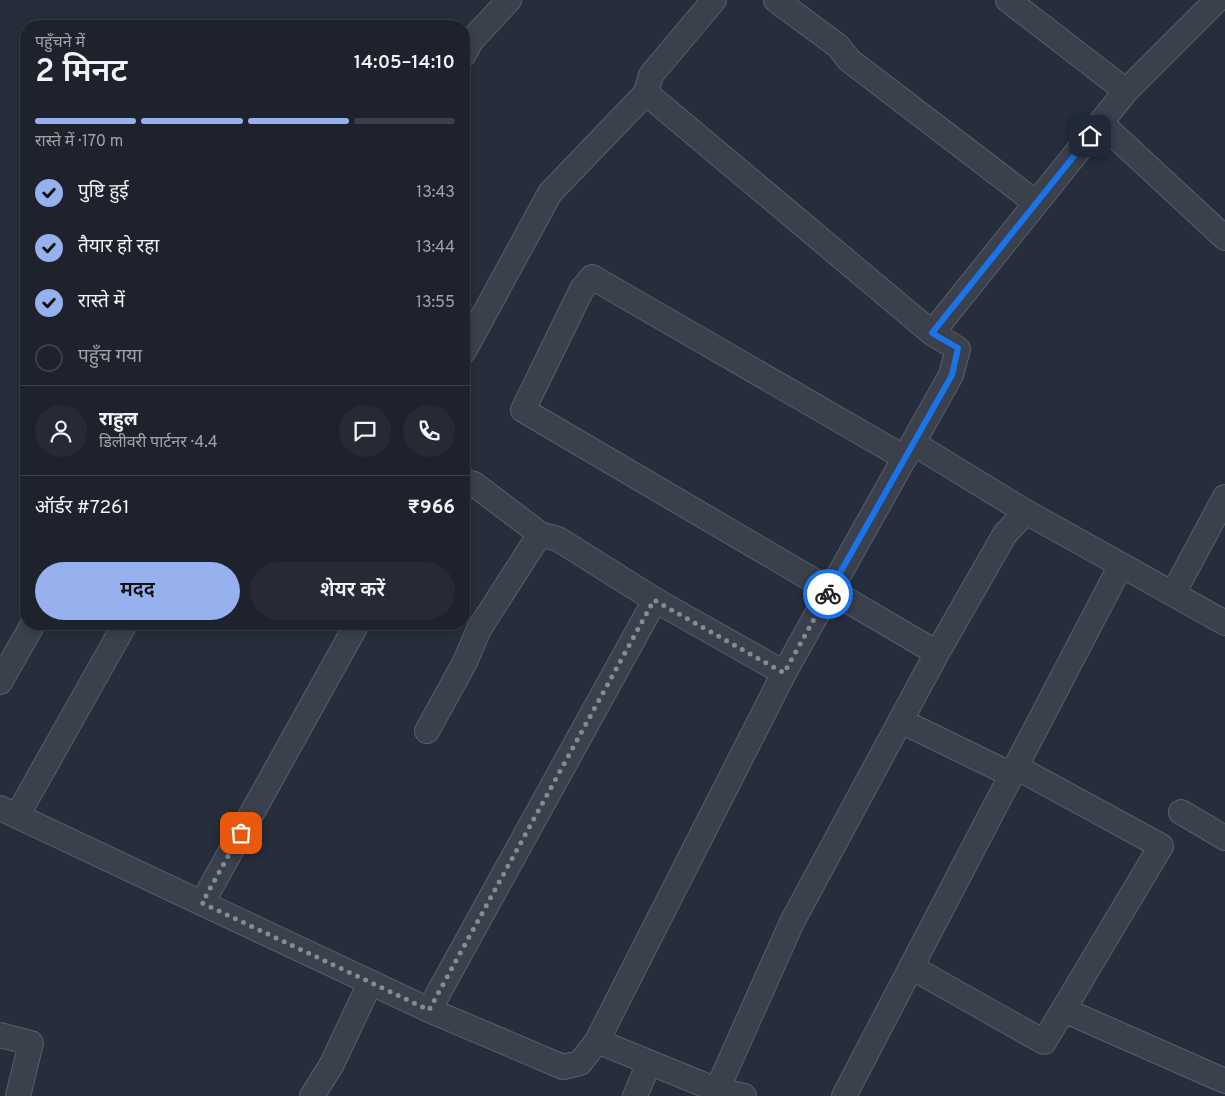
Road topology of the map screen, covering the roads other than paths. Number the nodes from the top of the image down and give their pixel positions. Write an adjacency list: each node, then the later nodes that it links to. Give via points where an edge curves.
1 (509, 0): 6 (street)
2 (714, 0): 8 (street, via 651,75)
3 (776, 0): 10 (street)
4 (1008, 0): 7 (street)
5 (1217, 0): 7 (street)
6 (470, 43)
7 (1126, 92): 9 (street)
8 (646, 93): 12 (street); 13 (street, via 550,193)
9 (1101, 123): 10 (street); 11 (street)
10 (1036, 203): 12 (street)
11 (1225, 238)
12 (932, 333): 14 (street, via 958,348 952,375)
13 (470, 340)
14 (909, 451): 17 (street); 20 (street); 20 (street, via 592,277 582,289 523,410)
15 (470, 483): 18 (street)
16 (1225, 497): 21 (street)
17 (1026, 512): 19 (street); 27 (street, via 1005,534)
18 (540, 534): 22 (street, via 558,539); 31 (street, via 479,629 466,662)
19 (1122, 566): 21 (street); 32 (street)
20 (830, 591): 27 (street); 28 (street)
21 (1173, 594): 23 (street)
22 (654, 600): 28 (street); 39 (street)
23 (1225, 623)
24 (30, 630): 29 (street)
25 (121, 630): 33 (street)
26 (353, 630): 36 (street)
27 (937, 653): 30 (street)
28 (784, 673): 42 (street)
29 (0, 682)
30 (901, 721): 32 (street); 45 (street, via 792,922)
31 (427, 731)
32 (1014, 771): 37 (street); 40 (street, via 1160,846)
33 (8, 812): 36 (street)
34 (1181, 812): 35 (street)
35 (1225, 838)
36 (202, 903): 38 (street)
37 (911, 967): 40 (street, via 1044,1042); 50 (street)
38 (370, 982): 39 (street); 47 (street, via 332,1064)
39 (429, 1010): 42 (street, via 563,1067 580,1063)
40 (1064, 1010): 44 (street)
41 (0, 1035): 46 (street, via 30,1043)
42 (597, 1041): 43 (street)
43 (649, 1063): 45 (street); 48 (street)
44 (1225, 1081)
45 (717, 1090): 49 (street)
46 (18, 1096)
47 (312, 1096)
48 (635, 1096)
49 (744, 1096)
50 (844, 1096)

